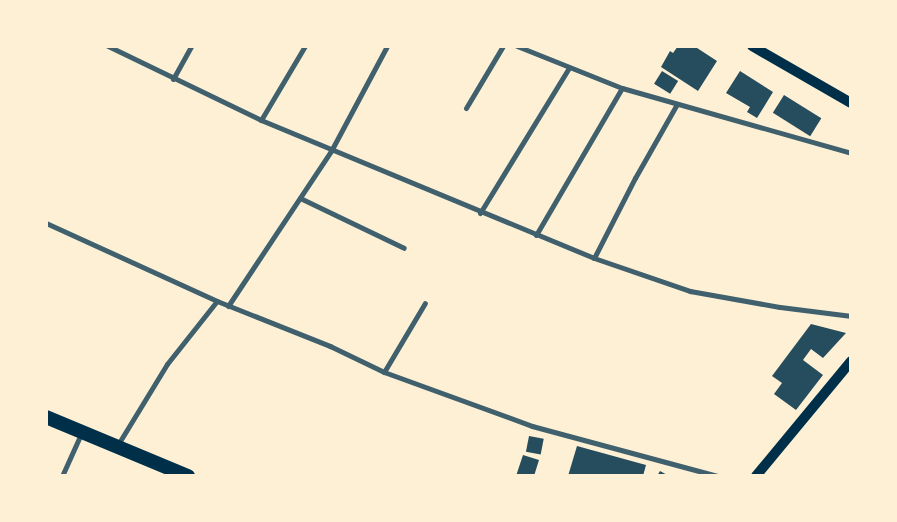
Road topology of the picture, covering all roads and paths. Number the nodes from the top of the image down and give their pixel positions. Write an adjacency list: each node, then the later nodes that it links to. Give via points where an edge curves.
1 (108, 46): 9 (street)
2 (191, 46): 9 (street)
3 (305, 46): 14 (street)
4 (387, 46): 15 (street)
5 (502, 46): 13 (street)
6 (517, 46): 8 (street)
7 (752, 46): 11 (main road)
8 (569, 68): 10 (street); 18 (street)
9 (173, 79): 14 (street)
10 (622, 88): 12 (street); 20 (street)
11 (851, 103)
12 (677, 104): 16 (street); 22 (street)
13 (466, 108)
14 (260, 120): 15 (street)
15 (331, 150): 17 (street); 18 (street)
16 (851, 153)
17 (300, 198): 21 (street); 25 (street)
18 (480, 212): 20 (street)
19 (46, 223): 23 (street)
20 (536, 234): 22 (street)
21 (404, 248)
22 (594, 258): 26 (street, via 690,291)
23 (217, 301): 25 (street); 31 (street, via 167,364)
24 (425, 303): 28 (street)
25 (228, 306): 28 (street, via 330,346)
26 (851, 316)
27 (851, 360): 35 (main road)
28 (384, 372): 34 (street, via 532,426)
29 (46, 417): 30 (highway)
30 (82, 433): 31 (highway); 32 (street)
31 (117, 446): 33 (highway)
32 (62, 476)
33 (188, 476)
34 (717, 476)
35 (756, 476)

